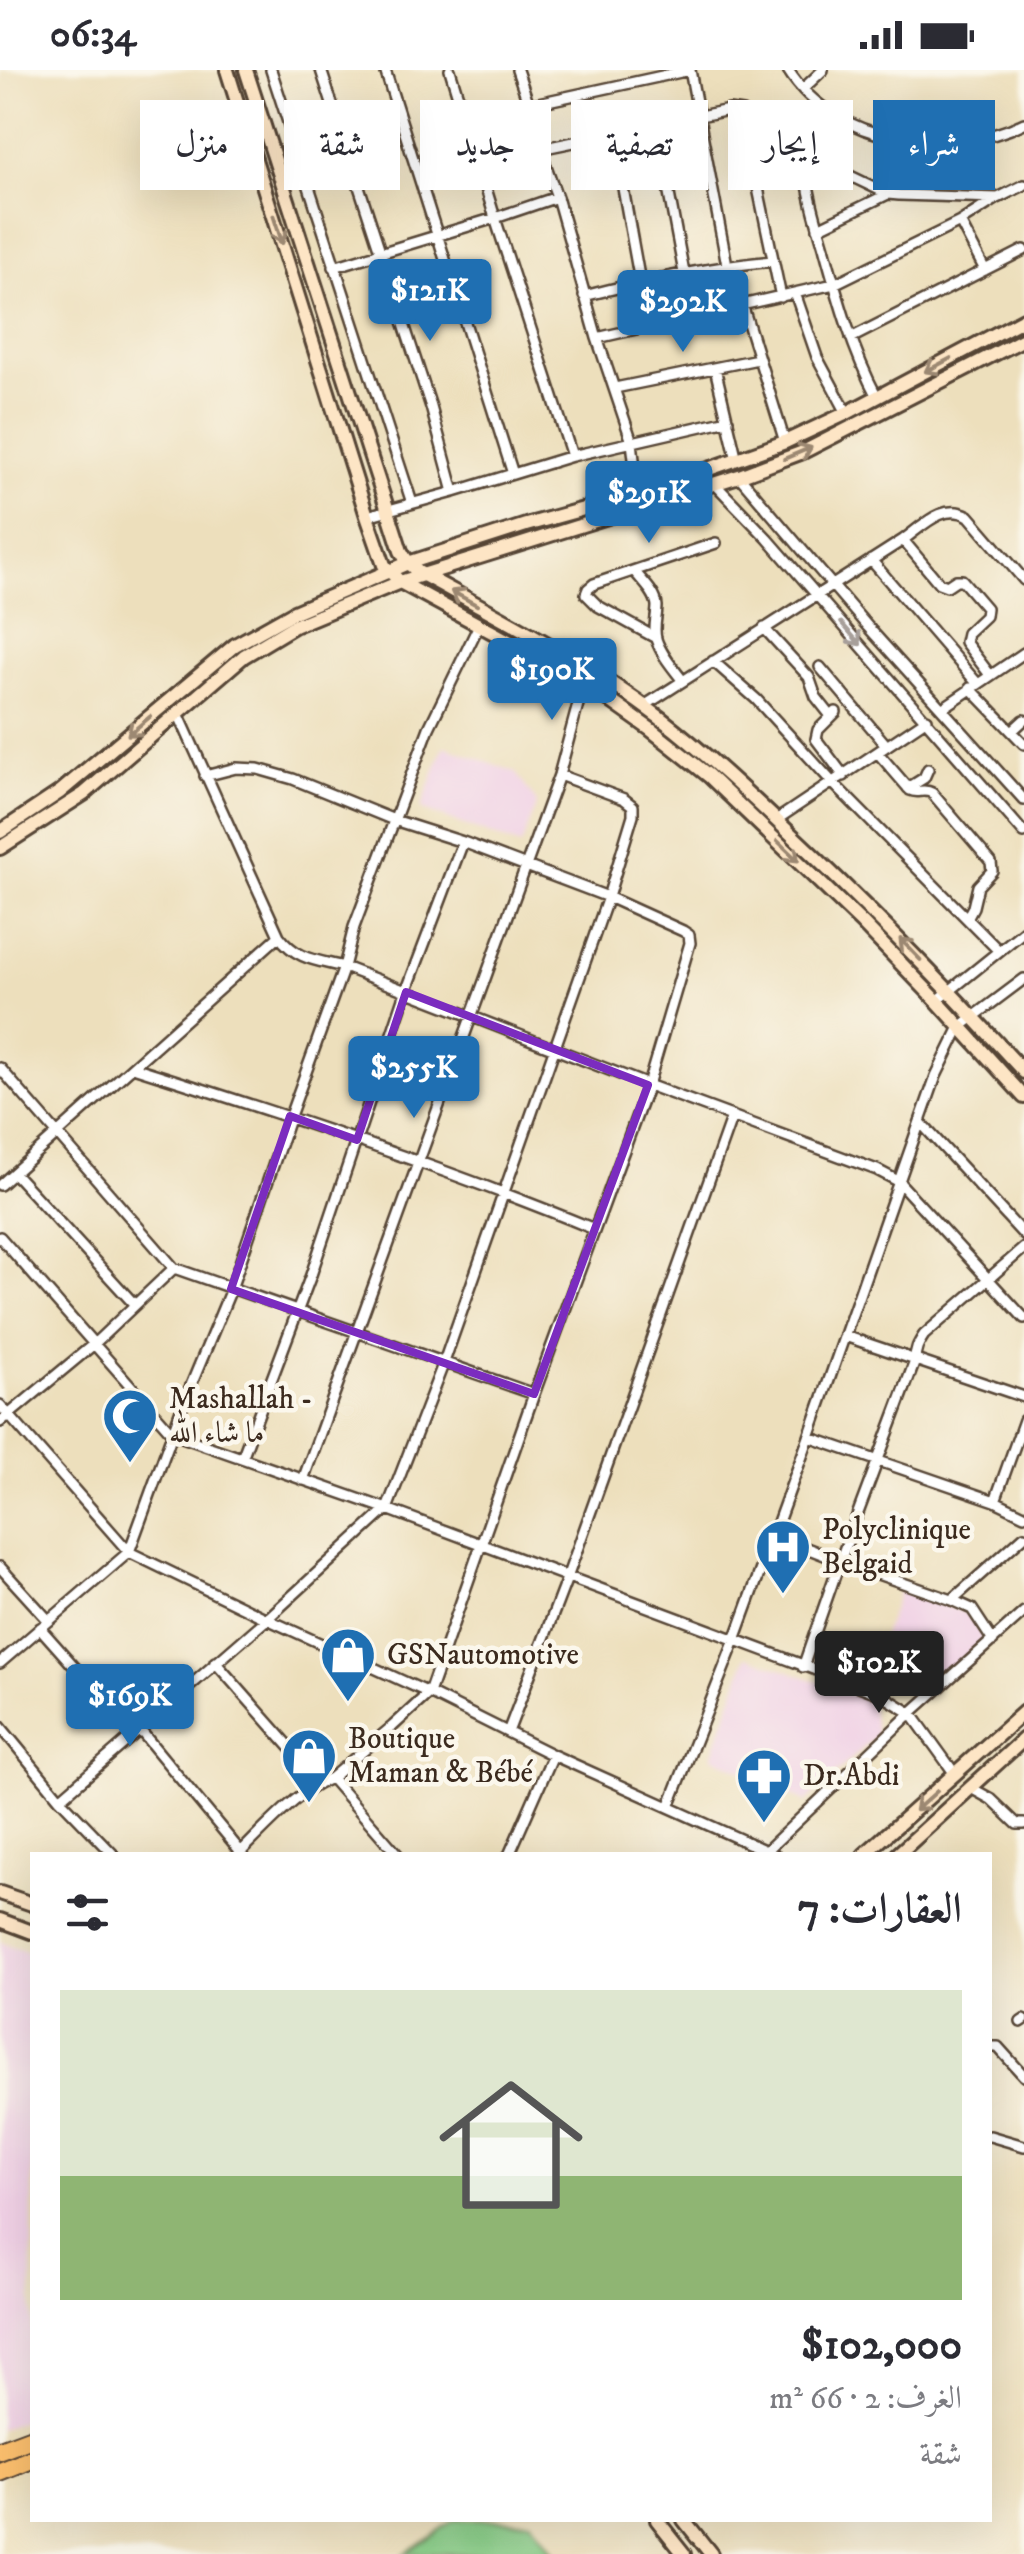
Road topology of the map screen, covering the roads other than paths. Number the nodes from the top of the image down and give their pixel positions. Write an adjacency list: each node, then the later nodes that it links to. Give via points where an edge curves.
1 (227, 70): 63 (main road, one-way to 63)
2 (246, 70): 62 (main road)
3 (271, 70): 33 (street)
4 (321, 70): 30 (street)
5 (385, 70): 28 (street)
6 (450, 70): 25 (street)
7 (517, 70): 12 (street)
8 (690, 70): 13 (street); 14 (street)
9 (788, 70): 11 (street)
10 (823, 70): 11 (street)
11 (803, 89): 16 (street, via 857,126 915,142 966,141)
12 (528, 100)
13 (551, 100)
14 (697, 100)
15 (708, 114): 31 (street, via 742,112)
16 (1024, 124)
17 (708, 162): 32 (street)
18 (551, 178): 23 (street)
19 (1024, 185): 24 (street)
20 (623, 190): 36 (street)
21 (668, 190): 35 (street)
22 (888, 194): 24 (street); 27 (street); 27 (street, via 809,158 805,169)
23 (558, 197): 25 (street); 39 (street)
24 (998, 198): 26 (street)
25 (495, 218): 28 (street); 54 (street)
26 (960, 222): 34 (street); 37 (street)
27 (818, 228): 37 (street)
28 (437, 236): 30 (street); 56 (street)
29 (1024, 250): 34 (street)
30 (380, 252): 33 (street); 59 (street)
31 (773, 261): 32 (street); 40 (street)
32 (726, 265): 35 (street)
33 (334, 267): 61 (street)
34 (985, 270): 44 (street)
35 (684, 273): 36 (street)
36 (640, 282): 39 (street)
37 (834, 284): 38 (street); 44 (street)
38 (795, 294): 40 (street); 50 (street)
39 (584, 296): 43 (street)
40 (781, 297): 41 (street)
41 (742, 304): 43 (street); 46 (street)
42 (1024, 319): 49 (main road, one-way to 49)
43 (597, 338): 48 (street)
44 (852, 338): 49 (street)
45 (1024, 339): 57 (main road, one-way to 45, via 803,452)
46 (758, 359): 47 (street); 53 (street)
47 (715, 368): 48 (street); 51 (street)
48 (615, 388): 52 (street)
49 (876, 397): 50 (main road)
50 (846, 413): 53 (main road)
51 (728, 420): 52 (street); 55 (street)
52 (632, 442): 54 (street); 60 (street)
53 (785, 442): 55 (main road)
54 (572, 456): 56 (street)
55 (737, 460): 60 (main road)
56 (513, 474): 59 (street)
57 (739, 476): 58 (main road); 73 (street)
58 (715, 484): 70 (main road); 74 (street)
59 (454, 492): 61 (street)
60 (638, 494): 67 (main road)
61 (412, 503): 62 (street)
62 (389, 510): 63 (street); 67 (main road)
63 (367, 516): 68 (main road)
64 (903, 540): 66 (street); 71 (street, via 942,512 956,510 969,516); 81 (street, via 939,583 962,580 986,608 965,642)
65 (716, 544): 69 (street)
66 (871, 560): 73 (street); 84 (street)
67 (408, 563): 68 (main road); 70 (main road)
68 (387, 571): 72 (main road); 103 (main road, one-way to 103, via 235,645 60,792)
69 (635, 572): 77 (street, via 657,605); 77 (street, via 594,584 586,594)
70 (422, 574): 72 (main road); 85 (main road, one-way to 70)
71 (1024, 580)
72 (400, 582): 75 (main road); 87 (main road, via 294,626 244,656)
73 (832, 583): 74 (street); 86 (street)
74 (816, 594): 76 (street); 88 (street, one-way to 88)
75 (480, 625): 83 (main road); 101 (street, via 429,728)
76 (764, 628): 79 (street); 97 (street, via 833,714 816,739)
77 (656, 638): 82 (street)
78 (1024, 653): 81 (street)
79 (713, 661): 82 (street); 98 (street)
80 (820, 666): 92 (street)
81 (990, 675): 84 (street)
82 (682, 681): 85 (street)
83 (584, 682): 95 (street); 118 (main road, one-way to 118, via 709,776)
84 (974, 685): 86 (street); 90 (street)
85 (644, 706): 102 (main road)
86 (942, 708): 100 (street)
87 (178, 711): 96 (street); 106 (main road, via 84,794)
88 (926, 720): 92 (street); 104 (street)
89 (1024, 720): 90 (street)
90 (1012, 731): 91 (street)
91 (1024, 744)
92 (887, 746): 93 (street)
93 (878, 753): 97 (street); 99 (street)
94 (928, 770): 99 (street)
95 (559, 775): 107 (street); 108 (street, via 634,806)
96 (205, 776): 101 (street, via 258,770); 111 (street)
97 (844, 776): 98 (street)
98 (833, 784): 102 (street); 109 (street)
99 (908, 788): 109 (street, via 932,792 991,862)
100 (1024, 800)
101 (394, 820): 105 (street); 113 (street)
102 (776, 820): 115 (main road, one-way to 102)
103 (0, 832)
104 (1024, 833)
105 (463, 842): 107 (street); 116 (street)
106 (0, 848)
107 (526, 867): 108 (street); 119 (street)
108 (608, 897): 122 (street); 126 (street, via 690,938)
109 (967, 918): 112 (street)
110 (1024, 931): 112 (street)
111 (278, 936): 113 (street, via 304,957); 123 (street)
112 (999, 950): 115 (street)
113 (344, 967): 116 (street); 128 (street)
114 (1020, 982): 117 (street); 120 (street)
115 (949, 990): 118 (street); 120 (main road)
116 (406, 992): 119 (street); 132 (street)
117 (1024, 994)
118 (937, 1001): 121 (main road)
119 (472, 1016): 122 (street); 133 (street)
120 (973, 1016): 121 (street); 125 (main road)
121 (960, 1027): 127 (main road); 130 (street)
122 (553, 1047): 126 (street); 137 (street)
123 (132, 1067): 128 (street); 131 (street)
124 (0, 1068): 131 (street)
125 (1024, 1072)
126 (648, 1085): 129 (street); 138 (street)
127 (1024, 1097)
128 (290, 1116): 132 (street); 144 (street)
129 (732, 1116): 135 (street); 172 (street)
130 (920, 1123): 135 (street); 139 (street)
131 (56, 1134): 134 (street); 142 (street)
132 (357, 1140): 133 (street); 146 (street)
133 (420, 1162): 137 (street); 148 (street)
134 (14, 1172): 136 (street); 145 (street)
135 (898, 1181): 143 (street); 149 (street)
136 (0, 1186)
137 (503, 1192): 138 (street); 152 (street)
138 (594, 1229): 153 (street)
139 (1024, 1235)
140 (0, 1237): 150 (street)
141 (1024, 1248): 143 (street)
142 (174, 1268): 144 (street); 145 (street)
143 (989, 1279): 147 (street); 151 (street, via 924,1335)
144 (231, 1289): 146 (street); 158 (street)
145 (135, 1305): 150 (street)
146 (296, 1312): 148 (street); 160 (street)
147 (1024, 1318)
148 (358, 1330): 152 (street); 162 (street)
149 (846, 1336): 151 (street); 159 (street)
150 (94, 1344): 156 (street); 158 (street)
151 (916, 1360): 154 (street); 161 (street)
152 (444, 1362): 153 (street); 164 (street)
153 (534, 1394): 168 (street)
154 (1024, 1397)
155 (0, 1405): 156 (street)
156 (4, 1418): 169 (street)
157 (1024, 1420): 163 (street)
158 (173, 1434): 160 (street); 169 (street)
159 (809, 1437): 161 (street); 166 (street)
160 (242, 1458): 162 (street)
161 (878, 1462): 163 (street); 170 (street)
162 (303, 1480): 164 (street)
163 (995, 1501): 165 (street)
164 (387, 1510): 168 (street); 175 (street)
165 (1024, 1514)
166 (773, 1535): 170 (street); 177 (street)
167 (1024, 1536): 173 (street)
168 (482, 1546): 172 (street); 182 (street)
169 (130, 1552): 175 (street); 176 (street)
170 (840, 1561): 173 (street); 181 (street)
171 (0, 1567): 176 (street)
172 (567, 1578): 177 (street); 187 (street)
173 (952, 1600): 178 (street, via 972,1609)
174 (1024, 1612): 178 (street)
175 (267, 1619): 179 (street); 182 (street)
176 (44, 1624): 180 (street); 186 (street, via 88,1682)
177 (735, 1640): 181 (street); 196 (street)
178 (993, 1641): 184 (street)
179 (215, 1662): 186 (street); 192 (street)
180 (0, 1663)
181 (803, 1667): 184 (street, via 880,1694)
182 (429, 1693): 187 (street); 192 (street)
183 (1024, 1712): 190 (main road)
184 (911, 1713): 190 (street); 204 (street)
185 (0, 1726): 194 (street)
186 (140, 1730): 194 (street); 199 (street)
187 (508, 1732): 189 (street)
188 (1024, 1739): 191 (main road)
189 (553, 1756): 196 (street); 202 (street)
190 (955, 1774): 205 (main road, one-way to 205)
191 (982, 1778): 193 (main road); 195 (street)
192 (326, 1780): 200 (street); 201 (street)
193 (971, 1788): 195 (street); 206 (main road)
194 (60, 1799): 198 (street)
195 (991, 1799): 197 (street)
196 (670, 1807): 203 (street)
197 (1024, 1824)
198 (111, 1852)
199 (237, 1852)
200 (241, 1852)
201 (395, 1852)
202 (510, 1852)
203 (768, 1852)
204 (771, 1852)
205 (867, 1852)
206 (900, 1852)
207 (0, 1893): 208 (main road)
208 (30, 1903)
209 (0, 1920): 210 (main road)
210 (30, 1931)
211 (992, 2047): 212 (street)
212 (1024, 2076)
213 (992, 2137): 214 (street)
214 (1024, 2146)
215 (30, 2439): 216 (highway)
216 (0, 2450)
217 (30, 2460): 218 (highway)
218 (0, 2472)
219 (659, 2522): 221 (main road)
220 (686, 2522): 222 (main road)
221 (684, 2554)
222 (711, 2554)

